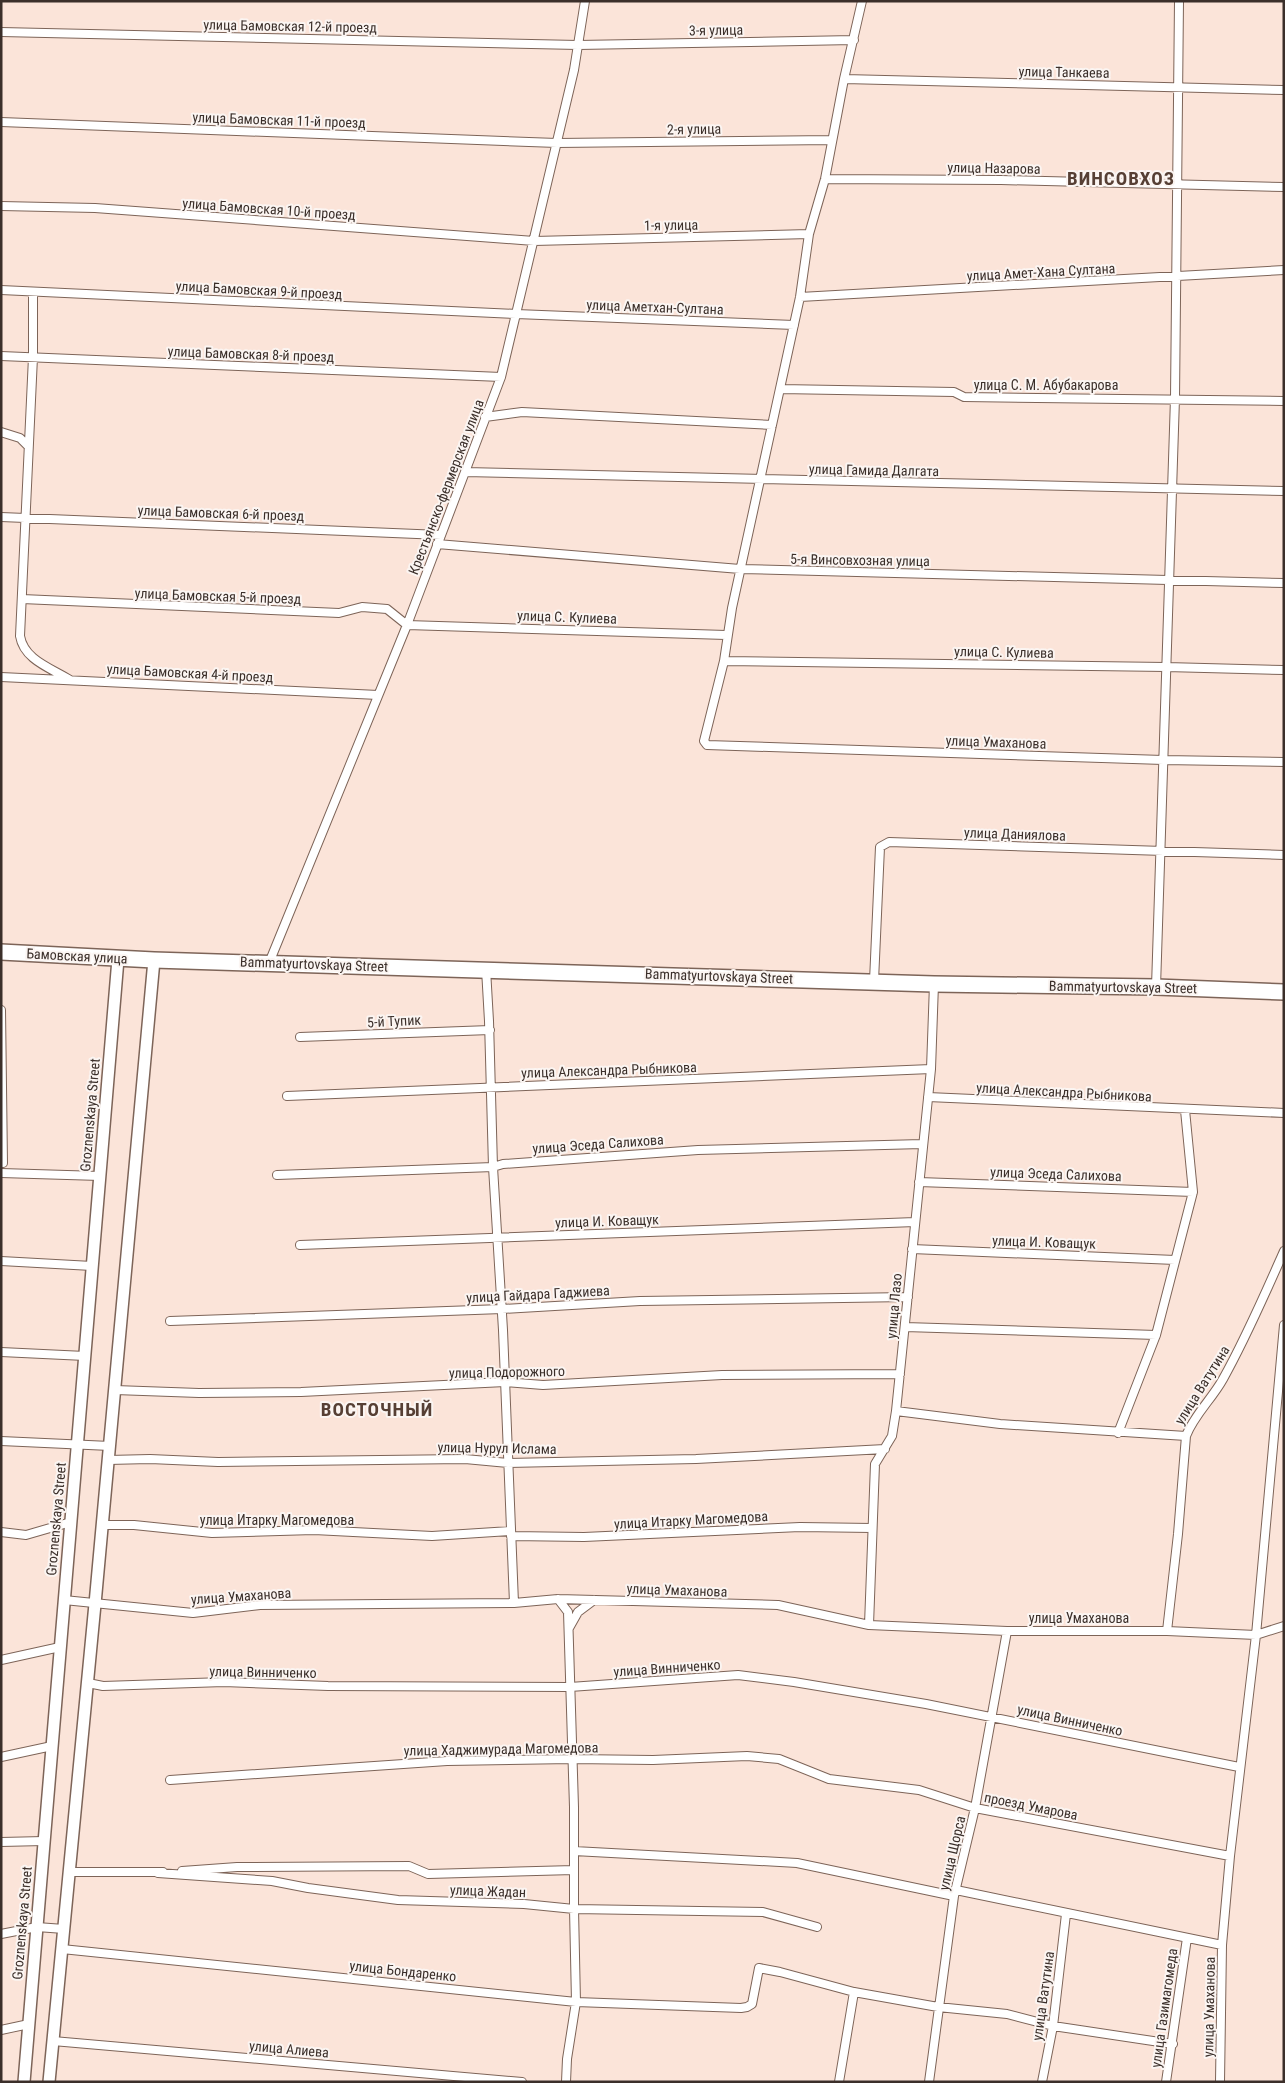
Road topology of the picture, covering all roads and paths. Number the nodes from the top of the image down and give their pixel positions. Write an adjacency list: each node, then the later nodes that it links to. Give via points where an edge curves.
1 (585, 1): 6 (street, Крестьянско-фермерская улица)
2 (862, 1): 5 (street)
3 (1179, 1): 8 (street)
4 (1, 32): 6 (street, улица Бамовская 12-й проезд)
5 (854, 40): 6 (street, 3-я улица); 7 (street)
6 (578, 45): 12 (street, Крестьянско-фермерская улица)
7 (844, 80): 8 (street, улица Танкаева); 11 (street)
8 (1179, 88): 9 (street, улица Танкаева); 14 (street)
9 (1284, 90)
10 (1, 122): 12 (street, улица Бамовская 11-й проезд)
11 (832, 140): 12 (street, 2-я улица); 13 (street)
12 (557, 143): 18 (street, Крестьянско-фермерская улица)
13 (825, 179): 14 (street, улица Назарова); 17 (street)
14 (1178, 184): 15 (street, улица Назарова); 20 (street)
15 (1284, 186)
16 (1, 206): 18 (street, улица Бамовская 10-й проезд, via 95,208)
17 (809, 234): 18 (street, 1-я улица); 23 (street)
18 (534, 241): 24 (street, Крестьянско-фермерская улица)
19 (1284, 270): 20 (street, улица Амет-Хана Султана)
20 (1175, 277): 23 (street, улица Амет-Хана Султана); 30 (street)
21 (1, 290): 22 (street, улица Бамовская 9-й проезд)
22 (33, 292): 24 (street, улица Бамовская 9-й проезд); 27 (street)
23 (800, 297): 25 (street)
24 (516, 314): 25 (street, улица Аметхан-Султана); 28 (street, Крестьянско-фермерская улица)
25 (794, 325): 29 (street)
26 (1, 356): 27 (street, улица Бамовская 8-й проезд)
27 (33, 358): 28 (street, улица Бамовская 8-й проезд); 35 (street)
28 (500, 377): 32 (street, Крестьянско-фермерская улица)
29 (780, 389): 30 (street, улица С. М. Абубакарова, via 954,392 964,397); 33 (street)
30 (1175, 398): 31 (street, улица С. М. Абубакарова); 38 (street)
31 (1284, 401)
32 (485, 417): 33 (street, via 522,412); 36 (street, Крестьянско-фермерская улица)
33 (772, 425): 37 (street)
34 (1, 432): 35 (street, via 20,438)
35 (28, 446): 41 (street)
36 (465, 472): 37 (street, улица Гамида Далгата); 42 (street, Крестьянско-фермерская улица)
37 (760, 480): 38 (street, улица Гамида Далгата); 44 (street)
38 (1172, 490): 39 (street, улица Гамида Далгата); 45 (street)
39 (1284, 492)
40 (1, 517): 41 (street, улица Бамовская 6-й проезд)
41 (27, 518): 42 (street, улица Бамовская 6-й проезд); 47 (street)
42 (441, 534): 43 (street, Крестьянско-фермерская улица)
43 (437, 544): 44 (street, 5-я Винсовхозная улица); 48 (street, Крестьянско-фермерская улица)
44 (740, 569): 45 (street, 5-я Винсовхозная улица); 49 (street)
45 (1169, 580): 46 (street, 5-я Винсовхозная улица); 51 (street)
46 (1284, 583)
47 (22, 599): 48 (street, улица Бамовская 5-й проезд, via 339,613 362,608 387,609); 54 (street, via 22,646 34,658)
48 (407, 624): 49 (street, улица С. Кулиева); 55 (street, Крестьянско-фермерская улица)
49 (726, 635): 50 (street)
50 (724, 660): 51 (street, улица С. Кулиева); 56 (street, улица Умаханова, via 704,741 707,745)
51 (1166, 667): 52 (street, улица С. Кулиева); 56 (street)
52 (1284, 670)
53 (1, 677): 54 (street, улица Бамовская 4-й проезд)
54 (70, 680): 55 (street, улица Бамовская 4-й проезд)
55 (378, 695): 63 (street, Крестьянско-фермерская улица)
56 (1163, 760): 57 (street, улица Умаханова); 58 (street)
57 (1284, 762)
58 (1160, 851): 59 (street, улица Даниялова); 65 (street, улица Даниялова, via 889,842 880,847); 67 (street)
59 (1284, 856)
60 (1, 952): 61 (highway, Бамовская улица)
61 (118, 959): 62 (highway, Бамовская улица); 84 (street, Groznenskaya Street)
62 (154, 960): 63 (highway, Bammatyurtovskaya Street); 105 (street)
63 (269, 963): 64 (highway, Bammatyurtovskaya Street)
64 (486, 969): 65 (highway, Bammatyurtovskaya Street); 70 (street)
65 (874, 981): 66 (highway, Bammatyurtovskaya Street)
66 (934, 984): 67 (highway, Bammatyurtovskaya Street); 72 (street, улица Лазо)
67 (1156, 987): 68 (highway, Bammatyurtovskaya Street)
68 (1284, 992)
69 (1, 1010): 73 (street)
70 (490, 1030): 71 (street, 5-й Тупик); 74 (street)
71 (300, 1037)
72 (932, 1069): 74 (street, улица Александра Рыбникова); 76 (street, улица Лазо)
73 (2, 1081): 80 (street)
74 (491, 1087): 75 (street, улица Александра Рыбникова); 81 (street)
75 (287, 1096)
76 (928, 1097): 77 (street, улица Александра Рыбникова); 79 (street, улица Лазо)
77 (1185, 1110): 78 (street, улица Александра Рыбникова); 86 (street)
78 (1284, 1114)
79 (922, 1144): 81 (street, улица Эседа Салихова, via 698,1150); 85 (street, улица Лазо)
80 (2, 1164)
81 (493, 1167): 83 (street, улица Эседа Салихова); 88 (street)
82 (1, 1172): 84 (street)
83 (277, 1175)
84 (100, 1176): 94 (street, Groznenskaya Street)
85 (919, 1182): 86 (street, улица Эседа Салихова); 87 (street, улица Лазо)
86 (1193, 1192): 92 (street)
87 (915, 1222): 88 (street, улица И. Коващук); 90 (street, улица Лазо)
88 (497, 1238): 89 (street, улица И. Коващук); 96 (street)
89 (300, 1244)
90 (912, 1249): 92 (street, улица И. Коващук); 95 (street, улица Лазо)
91 (1284, 1251): 108 (street, улица Ватутина, via 1245,1339 1222,1382)
92 (1175, 1260): 100 (street)
93 (1, 1261): 94 (street)
94 (92, 1266): 102 (street, Groznenskaya Street)
95 (908, 1297): 96 (street, улица Гайдара Гаджиева, via 640,1301); 99 (street, улица Лазо)
96 (502, 1308): 97 (street, улица Гайдара Гаджиева); 104 (street)
97 (170, 1322)
98 (1284, 1325): 130 (street, улица Умаханова)
99 (905, 1327): 100 (street); 103 (street, улица Лазо)
100 (1156, 1335): 107 (street)
101 (1, 1352): 102 (street)
102 (85, 1356): 110 (street, Groznenskaya Street)
103 (900, 1374): 104 (street, улица Подорожного, via 722,1375 544,1385); 106 (street, улица Лазо)
104 (505, 1382): 105 (street, улица Подорожного, via 301,1392); 114 (street)
105 (115, 1390): 111 (street)
106 (896, 1412): 107 (street); 112 (street, улица Лазо, via 892,1436)
107 (1118, 1433): 108 (street)
108 (1186, 1436): 129 (street, улица Ватутина)
109 (1, 1440): 110 (street)
110 (77, 1444): 111 (street); 115 (street, Groznenskaya Street)
111 (110, 1446): 113 (street)
112 (885, 1449): 114 (street, улица Нурул Ислама, via 696,1460); 117 (street, улица Лазо, via 875,1464)
113 (108, 1460): 114 (street, улица Нурул Ислама, via 465,1459); 116 (street)
114 (508, 1463): 119 (street)
115 (71, 1522): 118 (street, via 26,1534); 121 (street, Groznenskaya Street)
116 (103, 1525): 119 (street, улица Итарку Магомедова, via 212,1533 314,1530 432,1536); 124 (street)
117 (872, 1528): 119 (street, улица Итарку Магомедова, via 800,1526 584,1537); 125 (street, улица Лазо)
118 (1, 1532)
119 (511, 1534): 123 (street)
120 (558, 1599): 122 (street, улица Умаханова); 123 (street, улица Умаханова); 127 (street, via 568,1612)
121 (64, 1600): 124 (street, улица Умаханова); 131 (street, Groznenskaya Street)
122 (594, 1600): 125 (street, улица Умаханова, via 778,1605); 127 (street, via 578,1612)
123 (514, 1603): 124 (street, улица Умаханова, via 260,1604 193,1613)
124 (95, 1604): 133 (street)
125 (868, 1625): 128 (street, улица Умаханова)
126 (1284, 1626): 130 (street, улица Умаханова)
127 (568, 1629): 134 (street)
128 (1007, 1630): 129 (street, улица Умаханова); 135 (street, улица Щорса)
129 (1167, 1631): 130 (street, улица Умаханова)
130 (1256, 1635): 139 (street, улица Умаханова)
131 (60, 1647): 132 (street); 136 (street, Groznenskaya Street)
132 (1, 1660)
133 (88, 1683): 134 (street, улица Винниченко, via 103,1686 224,1682); 148 (street)
134 (570, 1687): 135 (street, улица Винниченко, via 738,1675); 138 (street)
135 (991, 1717): 139 (street, улица Винниченко); 142 (street, улица Щорса)
136 (52, 1746): 137 (street); 143 (street, Groznenskaya Street)
137 (1, 1757)
138 (572, 1758): 140 (street, улица Хаджимурада Магомедова, via 654,1760 747,1756 779,1759); 141 (street, улица Хаджимурада Магомедова, via 447,1761); 145 (street)
139 (1239, 1767): 146 (street, улица Умаханова)
140 (829, 1779): 142 (street, проезд Умарова, via 919,1790)
141 (170, 1780)
142 (975, 1808): 146 (street, проезд Умарова); 150 (street, улица Щорса)
143 (44, 1841): 144 (street); 153 (street, Groznenskaya Street)
144 (1, 1842)
145 (574, 1850): 147 (street); 150 (street, via 797,1863)
146 (1230, 1856): 158 (street, улица Умаханова)
147 (574, 1870): 149 (street, via 428,1874 409,1866 237,1867); 151 (street)
148 (70, 1872): 149 (street); 155 (street)
149 (158, 1872): 151 (street, улица Жадан, via 272,1881 398,1900 524,1904)
150 (955, 1893): 152 (street); 162 (street, улица Щорса)
151 (574, 1910): 154 (street, улица Жадан, via 762,1912); 161 (street)
152 (1066, 1914): 157 (street); 164 (street, улица Ватутина)
153 (37, 1927): 155 (street); 156 (street); 163 (street, Groznenskaya Street)
154 (817, 1927)
155 (64, 1929): 159 (street)
156 (1, 1934)
157 (1187, 1938): 158 (street); 167 (street, улица Газимагомеда)
158 (1222, 1945): 176 (street, улица Умаханова)
159 (62, 1948): 161 (street, улица Бондаренко); 166 (street)
160 (854, 1992): 161 (street, улица Бондаренко, via 759,1968 752,2004 747,2008); 162 (street); 172 (street)
161 (576, 2002): 171 (street)
162 (938, 2007): 164 (street, via 1008,2014); 173 (street, улица Щорса)
163 (28, 2024): 165 (street); 168 (street, Groznenskaya Street)
164 (1053, 2026): 167 (street); 174 (street, улица Ватутина)
165 (1, 2030)
166 (53, 2041): 169 (street); 170 (street, улица Алиева)
167 (1173, 2044): 175 (street, улица Газимагомеда)
168 (24, 2082)
169 (50, 2082)
170 (522, 2082)
171 (566, 2082)
172 (839, 2082)
173 (929, 2082)
174 (1042, 2082)
175 (1166, 2082)
176 (1220, 2082)

